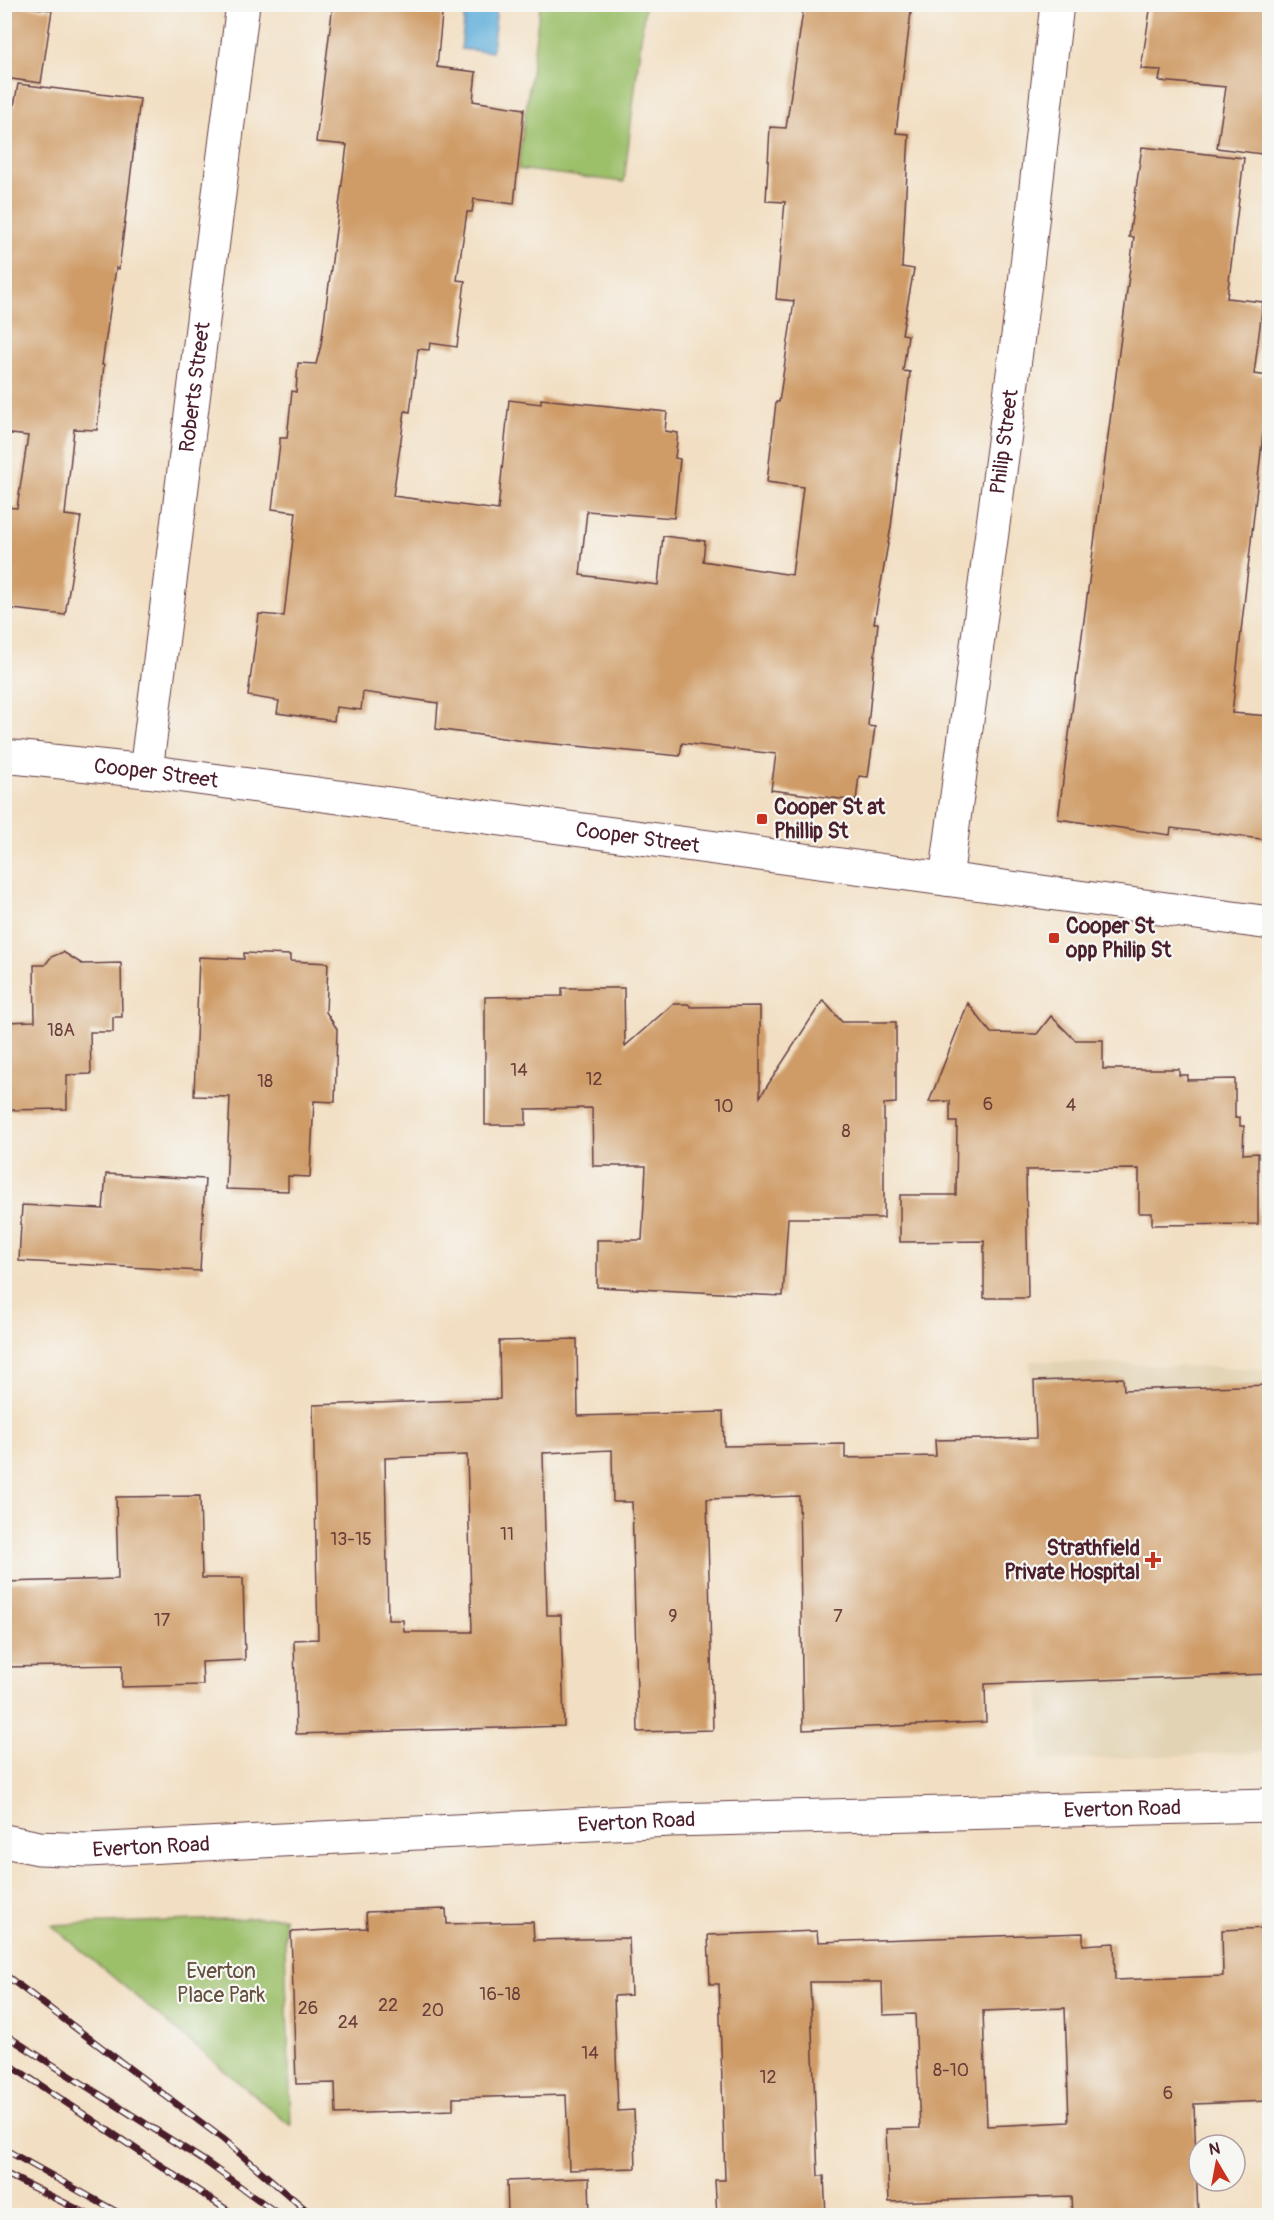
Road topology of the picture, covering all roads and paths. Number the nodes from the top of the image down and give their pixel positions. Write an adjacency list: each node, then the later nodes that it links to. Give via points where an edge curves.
1 (243, 4): 4 (street, Roberts Street)
2 (1057, 4): 5 (street, Philip Street, via 1025,283)
3 (4, 756): 4 (street, Cooper Street)
4 (146, 771): 5 (street, Cooper Street)
5 (946, 879): 6 (street, Cooper Street)
6 (1269, 923)
7 (1269, 1805): 8 (street, Everton Road, via 669,1820 88,1850 39,1848)
8 (4, 1841)

